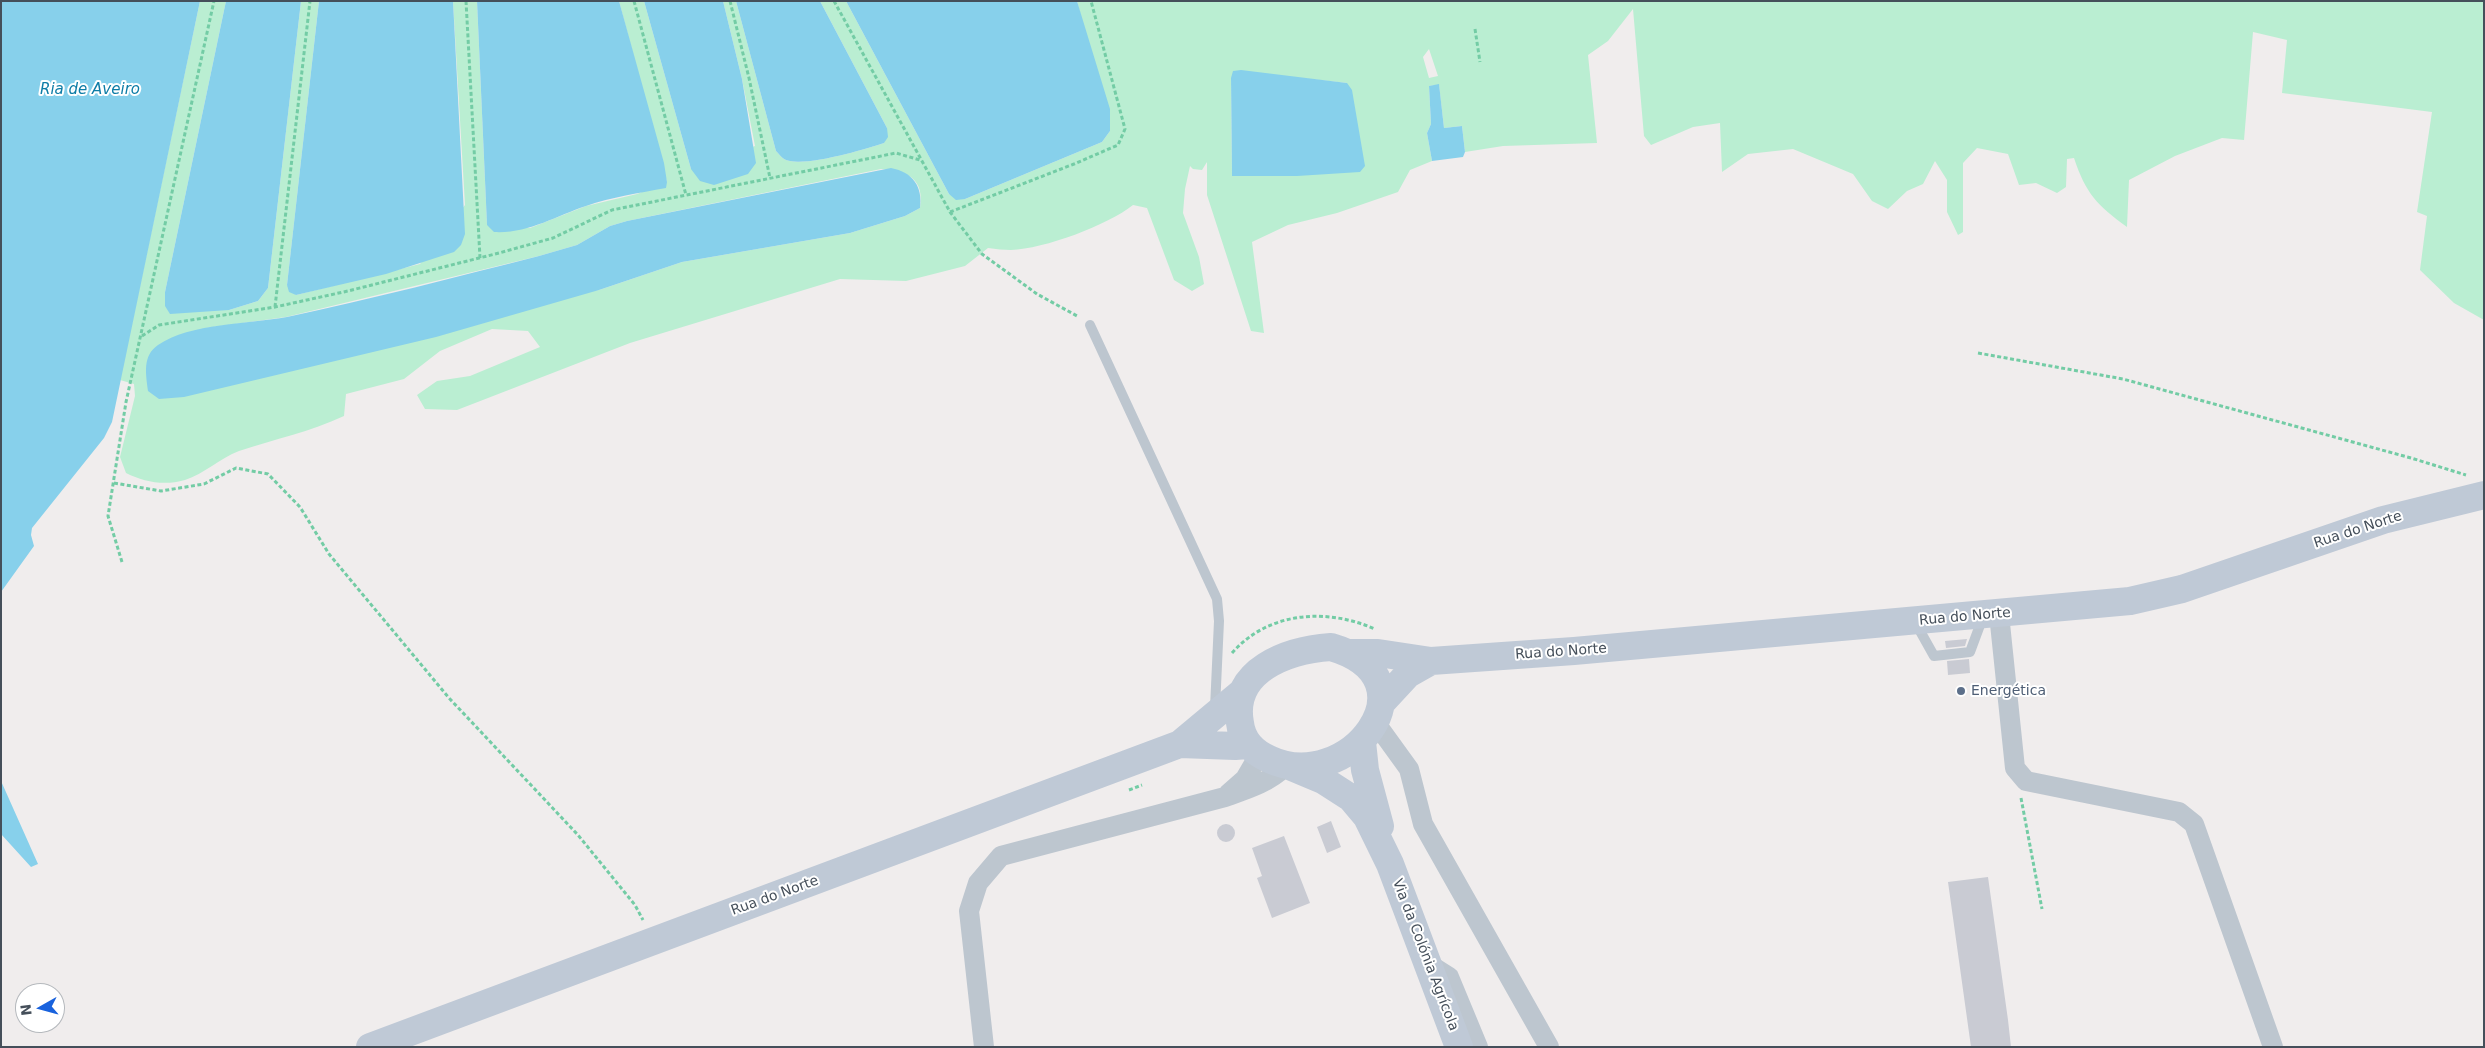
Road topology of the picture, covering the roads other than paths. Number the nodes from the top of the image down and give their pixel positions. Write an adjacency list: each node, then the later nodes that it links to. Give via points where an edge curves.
1 (1090, 325): 8 (lane, via 1217,599 1219,621)
2 (2479, 486): 3 (main road, Rua do Norte, via 2182,589 2130,601)
3 (1992, 615): 4 (main road, Rua do Norte); 4 (lane, via 1970,652 1934,656); 21 (street, via 2015,768 2026,781 2179,812 2194,824)
4 (1914, 621): 6 (main road, Rua do Norte)
5 (1351, 653): 6 (main road, Rua do Norte, via 1378,653); 7 (main road, via 1331,647 1292,653 1252,676); 9 (main road, via 1366,665 1378,682)
6 (1431, 661): 9 (main road, Rua do Norte, via 1408,674)
7 (1240, 694): 8 (main road, Rua do Norte); 11 (main road, via 1241,732)
8 (1214, 717): 10 (main road, Rua do Norte)
9 (1373, 722): 12 (main road, via 1340,756 1323,762); 14 (main road, Via da Colónia Agrícola, via 1365,770); 20 (street, via 1409,769 1423,824)
10 (1180, 744): 11 (main road, Rua do Norte); 16 (main road, Rua do Norte)
11 (1254, 750): 12 (main road); 13 (street, via 1245,779)
12 (1289, 766): 13 (street, via 1263,783); 14 (main road, Via da Colónia Agrícola, via 1323,780 1351,798 1367,817)
13 (1225, 797): 17 (street, via 1001,856 978,883 969,911)
14 (1390, 864): 15 (main road, Via da Colónia Agrícola)
15 (1430, 965): 18 (main road, Via da Colónia Agrícola); 19 (street, via 1448,977)
16 (370, 1047)
17 (984, 1047)
18 (1460, 1047)
19 (1478, 1047)
20 (1549, 1047)
21 (2273, 1047)

